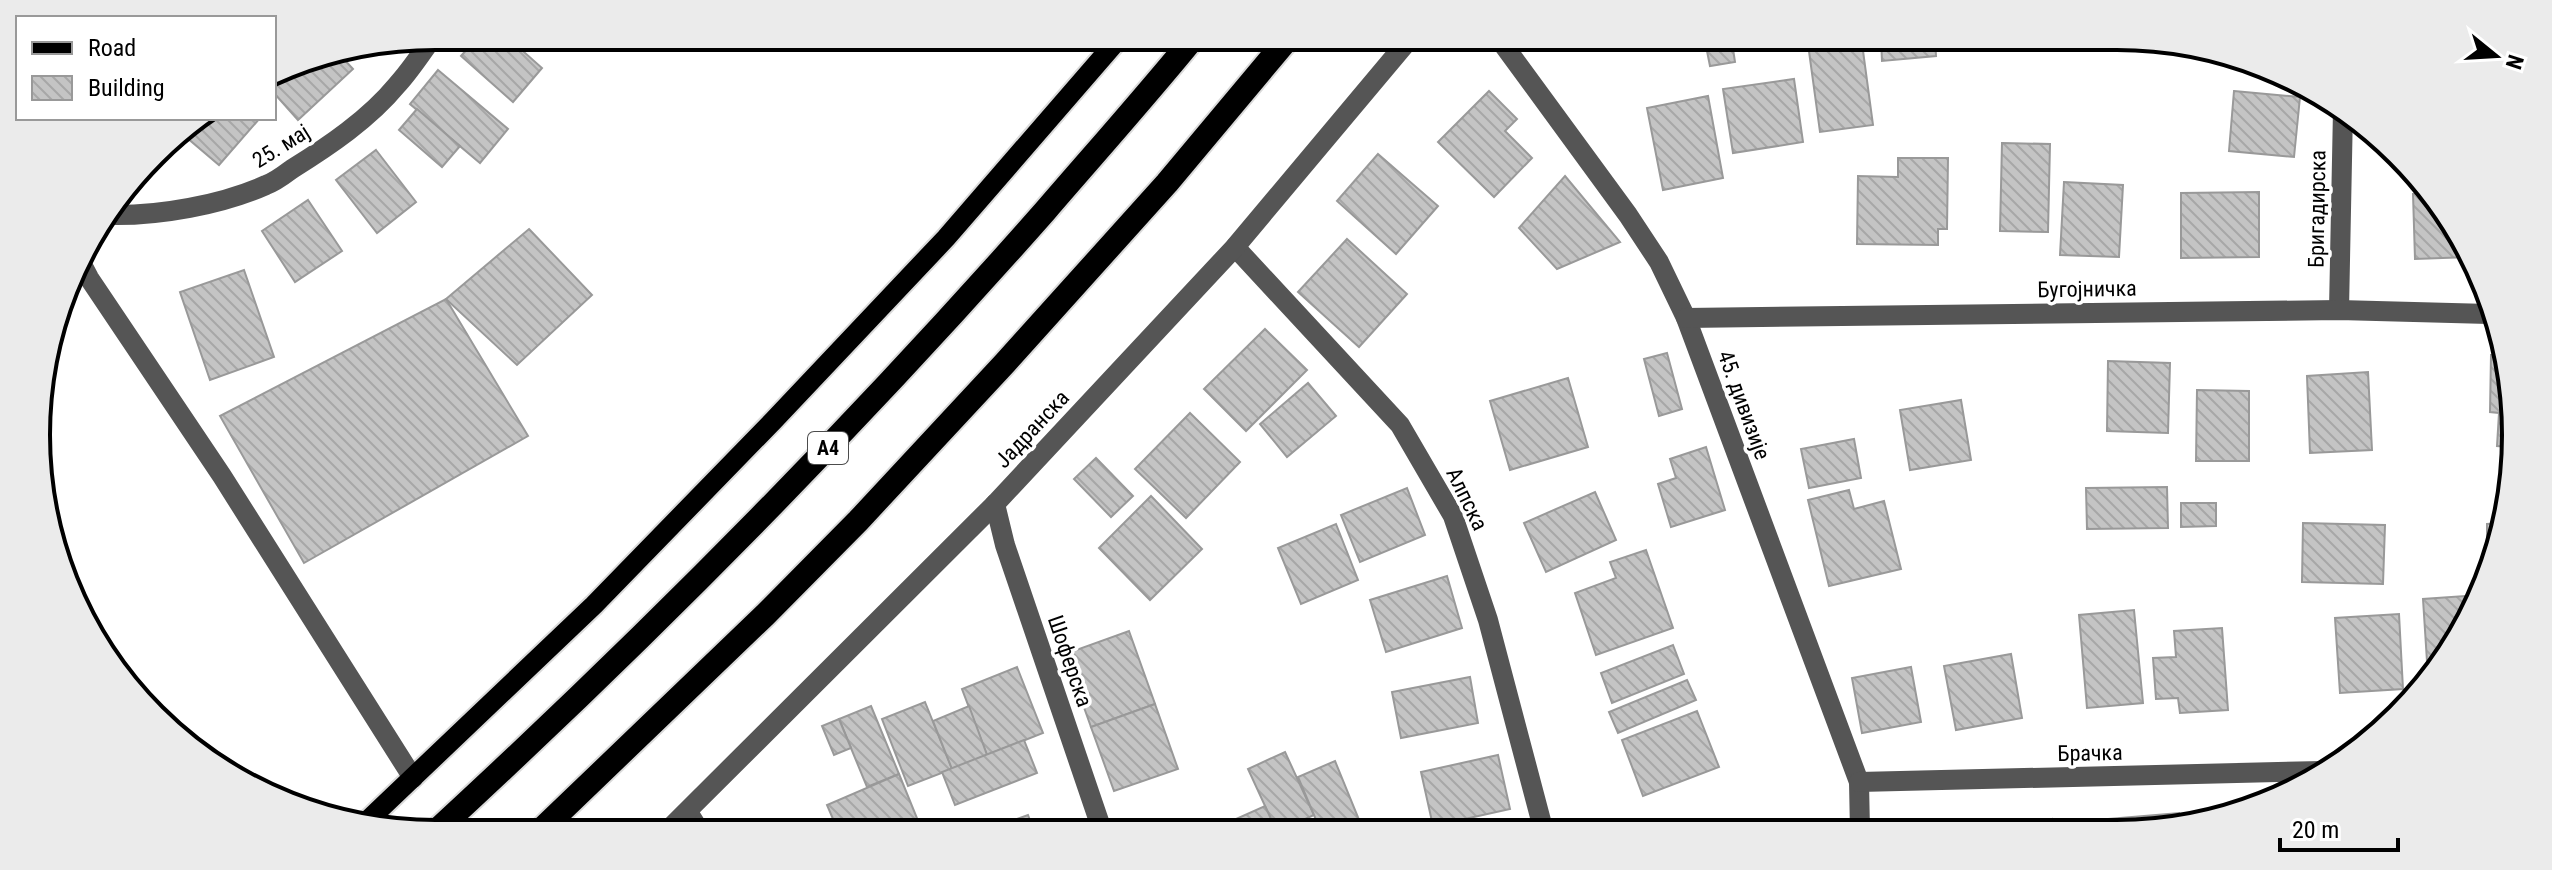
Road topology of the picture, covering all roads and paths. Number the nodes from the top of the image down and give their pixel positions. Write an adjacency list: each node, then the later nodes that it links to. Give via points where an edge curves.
1 (423, 50): 8 (street, 25. мај, via 396,87 357,123 268,185 215,201)
2 (1109, 50): 16 (main road, via 946,238 774,420 594,605)
3 (1183, 50): 20 (highway, A4, via 890,383 682,597)
4 (1278, 50): 21 (highway, via 1167,183 858,521)
5 (1400, 50): 9 (street, Јадранска)
6 (1507, 50): 13 (street, 45. дивизије, via 1628,215)
7 (2343, 124): 11 (street, Бригадирска)
8 (119, 215)
9 (1235, 247): 14 (street, Јадранска); 25 (street, Алпска, via 1400,425 1453,516 1488,620)
10 (86, 273): 16 (street)
11 (2339, 310): 12 (street, Бугојничка); 13 (street, Бугојничка)
12 (2483, 314)
13 (1686, 318): 17 (street, 45. дивизије)
14 (995, 504): 18 (street, Јадранска); 24 (street, Шоферска)
15 (2303, 771): 17 (street, Брачка)
16 (413, 778): 19 (main road)
17 (1859, 782): 26 (street, 45. дивизије)
18 (688, 812): 22 (street, Јадранска); 23 (street)
19 (373, 815)
20 (448, 820)
21 (552, 820)
22 (679, 820)
23 (693, 820)
24 (1099, 820)
25 (1541, 820)
26 (1860, 820)

